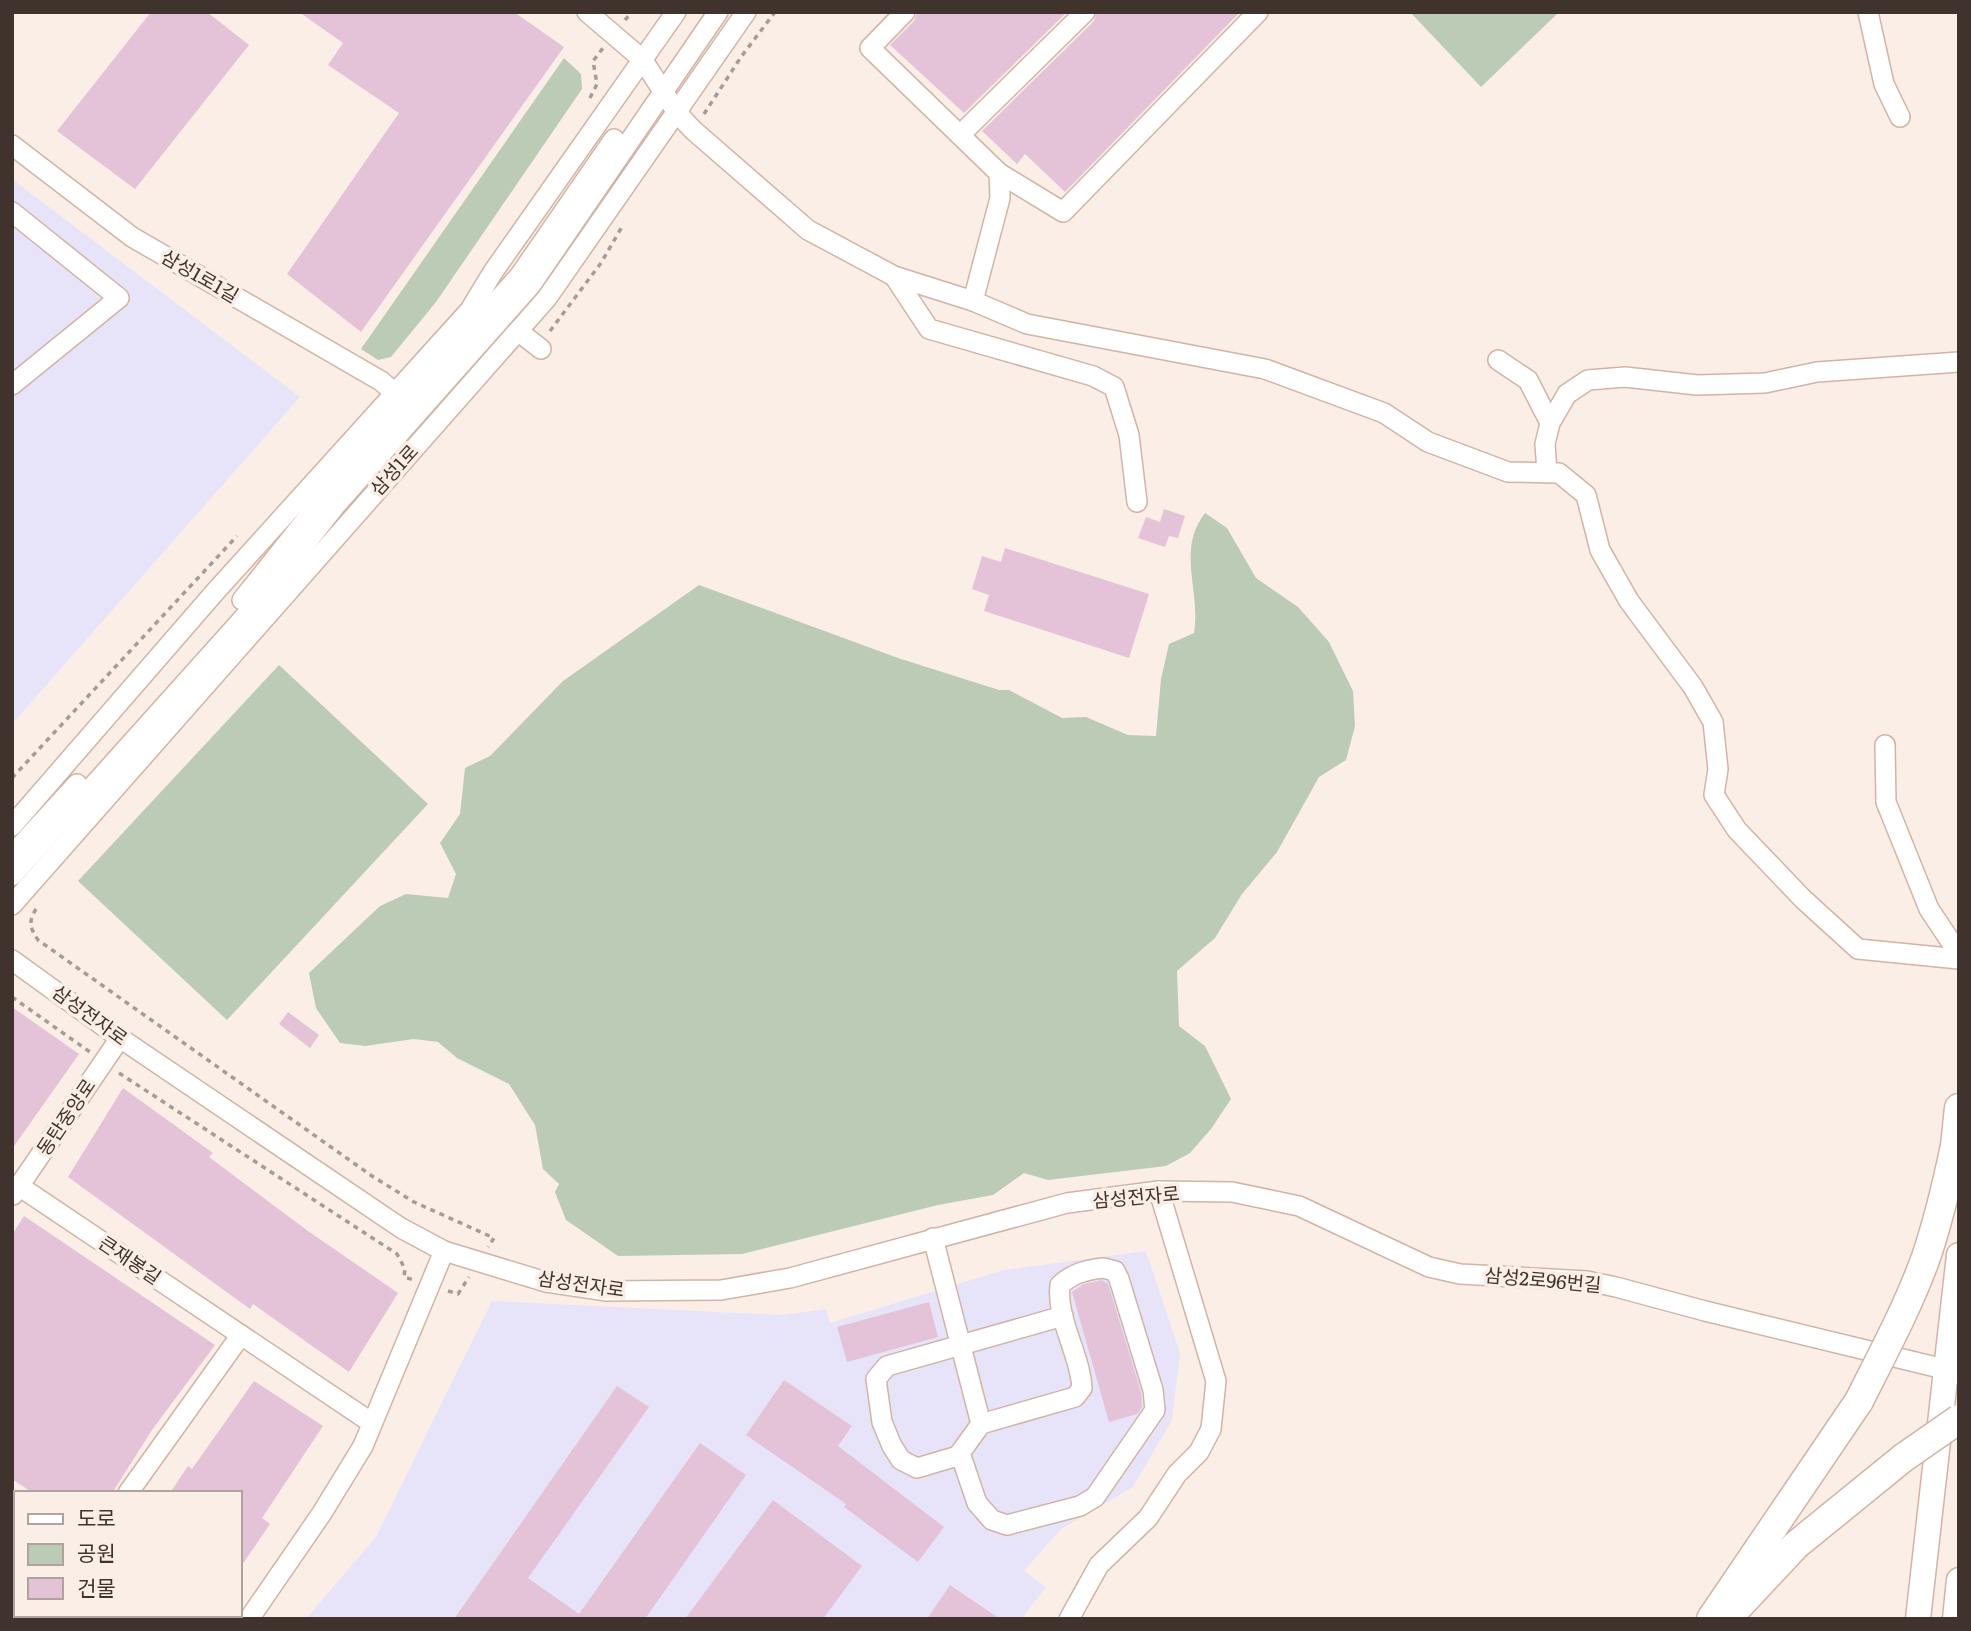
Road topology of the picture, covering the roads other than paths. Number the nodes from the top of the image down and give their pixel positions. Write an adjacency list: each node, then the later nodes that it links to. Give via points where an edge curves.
1 (587, 12): 10 (street)
2 (676, 12): 10 (street)
3 (703, 12): 11 (street)
4 (718, 12): 11 (street)
5 (746, 12): 12 (street, 삼성1로)
6 (905, 12): 14 (street, via 870,48)
7 (1085, 12): 14 (street)
8 (1258, 12): 16 (street, via 1063,212)
9 (1868, 12): 13 (street, via 1884,84)
10 (642, 59): 11 (street); 25 (street, via 470,310)
11 (659, 85): 12 (street); 31 (street, via 520,275 332,487 254,586); 32 (street, via 531,285 336,505 274,584)
12 (678, 114): 18 (street, via 808,230); 20 (street, 삼성1로, via 547,298)
13 (1900, 117)
14 (960, 135): 16 (street)
15 (12, 145): 25 (street, 삼성1로1길, via 132,237 381,381)
16 (999, 173): 19 (street, via 1000,198)
17 (12, 212): 24 (street, via 119,298)
18 (894, 276): 19 (street); 28 (street, via 929,328 1093,376 1114,387 1129,435)
19 (973, 301): 27 (street, via 1027,324 1265,369 1384,413 1428,442 1508,472)
20 (518, 331): 21 (street); 33 (street, 삼성1로)
21 (541, 349)
22 (1498, 360): 26 (street, via 1528,380)
23 (1959, 362): 26 (street, via 1817,372 1765,383 1697,385 1625,377 1588,380 1567,394)
24 (12, 385)
25 (396, 394): 30 (street, via 215,592)
26 (1550, 423): 27 (street, via 1545,444)
27 (1547, 472): 34 (street, via 1559,473 1586,495 1600,550 1629,601 1693,687 1713,722 1718,769 1714,795 1737,830 1858,948)
28 (1137, 502)
29 (1885, 745): 34 (street, via 1886,802 1929,909)
30 (12, 826)
31 (12, 855)
32 (12, 876)
33 (12, 905)
34 (1959, 957)
35 (12, 960): 36 (street, 삼성전자로)
36 (120, 1038): 38 (street, 동탄중앙로); 42 (street, 삼성전자로, via 401,1228)
37 (1959, 1108): 58 (highway, bridge, via 1943,1202 1903,1313 1859,1401)
38 (16, 1191): 45 (street, 큰재봉길)
39 (1159, 1191): 40 (street, 삼성전자로); 41 (street, 삼성전자로, via 1067,1203); 57 (street, via 1216,1381 1211,1429 1148,1518 1099,1565)
40 (1189, 1192): 47 (street, 삼성2로96번길, via 1232,1192 1299,1206 1429,1268 1587,1281)
41 (933, 1238): 42 (street, 삼성전자로, via 790,1278 721,1290 670,1292 607,1291 546,1282); 46 (street)
42 (444, 1251): 49 (street)
43 (1959, 1255): 47 (main road)
44 (1063, 1317): 46 (street); 50 (street, via 1081,1374 1082,1388 1075,1398); 52 (street, via 1060,1285 1069,1277 1085,1270 1115,1271 1153,1390 1155,1410 1147,1426 1095,1497 1080,1506 1007,1525 983,1513)
45 (241, 1335): 49 (street, 큰재봉길); 53 (street)
46 (962, 1346): 50 (street, via 961,1359); 52 (street, via 887,1366 876,1379 882,1422 901,1460 917,1468)
47 (1954, 1370): 61 (main road)
48 (1959, 1419): 54 (highway, bridge, via 1875,1480)
49 (372, 1423): 56 (street, via 337,1490)
50 (981, 1424): 52 (street)
51 (1959, 1436): 54 (highway)
52 (961, 1455)
53 (129, 1491)
54 (1804, 1547): 59 (highway); 60 (highway)
55 (1959, 1580): 62 (main road)
56 (249, 1619)
57 (1069, 1619)
58 (1711, 1619)
59 (1728, 1619)
60 (1742, 1619)
61 (1918, 1619)
62 (1955, 1619)

